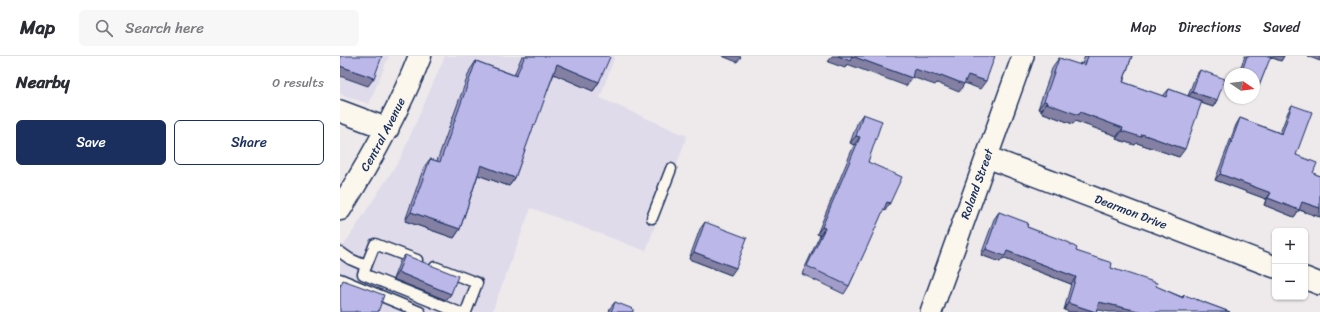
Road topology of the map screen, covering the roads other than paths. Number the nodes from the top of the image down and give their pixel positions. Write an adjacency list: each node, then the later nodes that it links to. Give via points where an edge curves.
1 (420, 56): 4 (main road, Central Avenue)
2 (1023, 56): 5 (street, Roland Street)
3 (340, 112): 4 (street)
4 (388, 129): 7 (main road, Central Avenue)
5 (987, 158): 11 (street, Dearmon Drive); 18 (street, Roland Street)
6 (671, 169): 8 (lane)
7 (340, 209)
8 (652, 218)
9 (340, 252): 10 (lane)
10 (366, 266): 16 (lane, via 363,274); 17 (lane, via 375,244 477,283)
11 (1272, 266)
12 (340, 279): 15 (lane)
13 (1308, 279): 14 (street)
14 (1320, 284)
15 (420, 312)
16 (458, 312)
17 (466, 312)
18 (931, 312)

